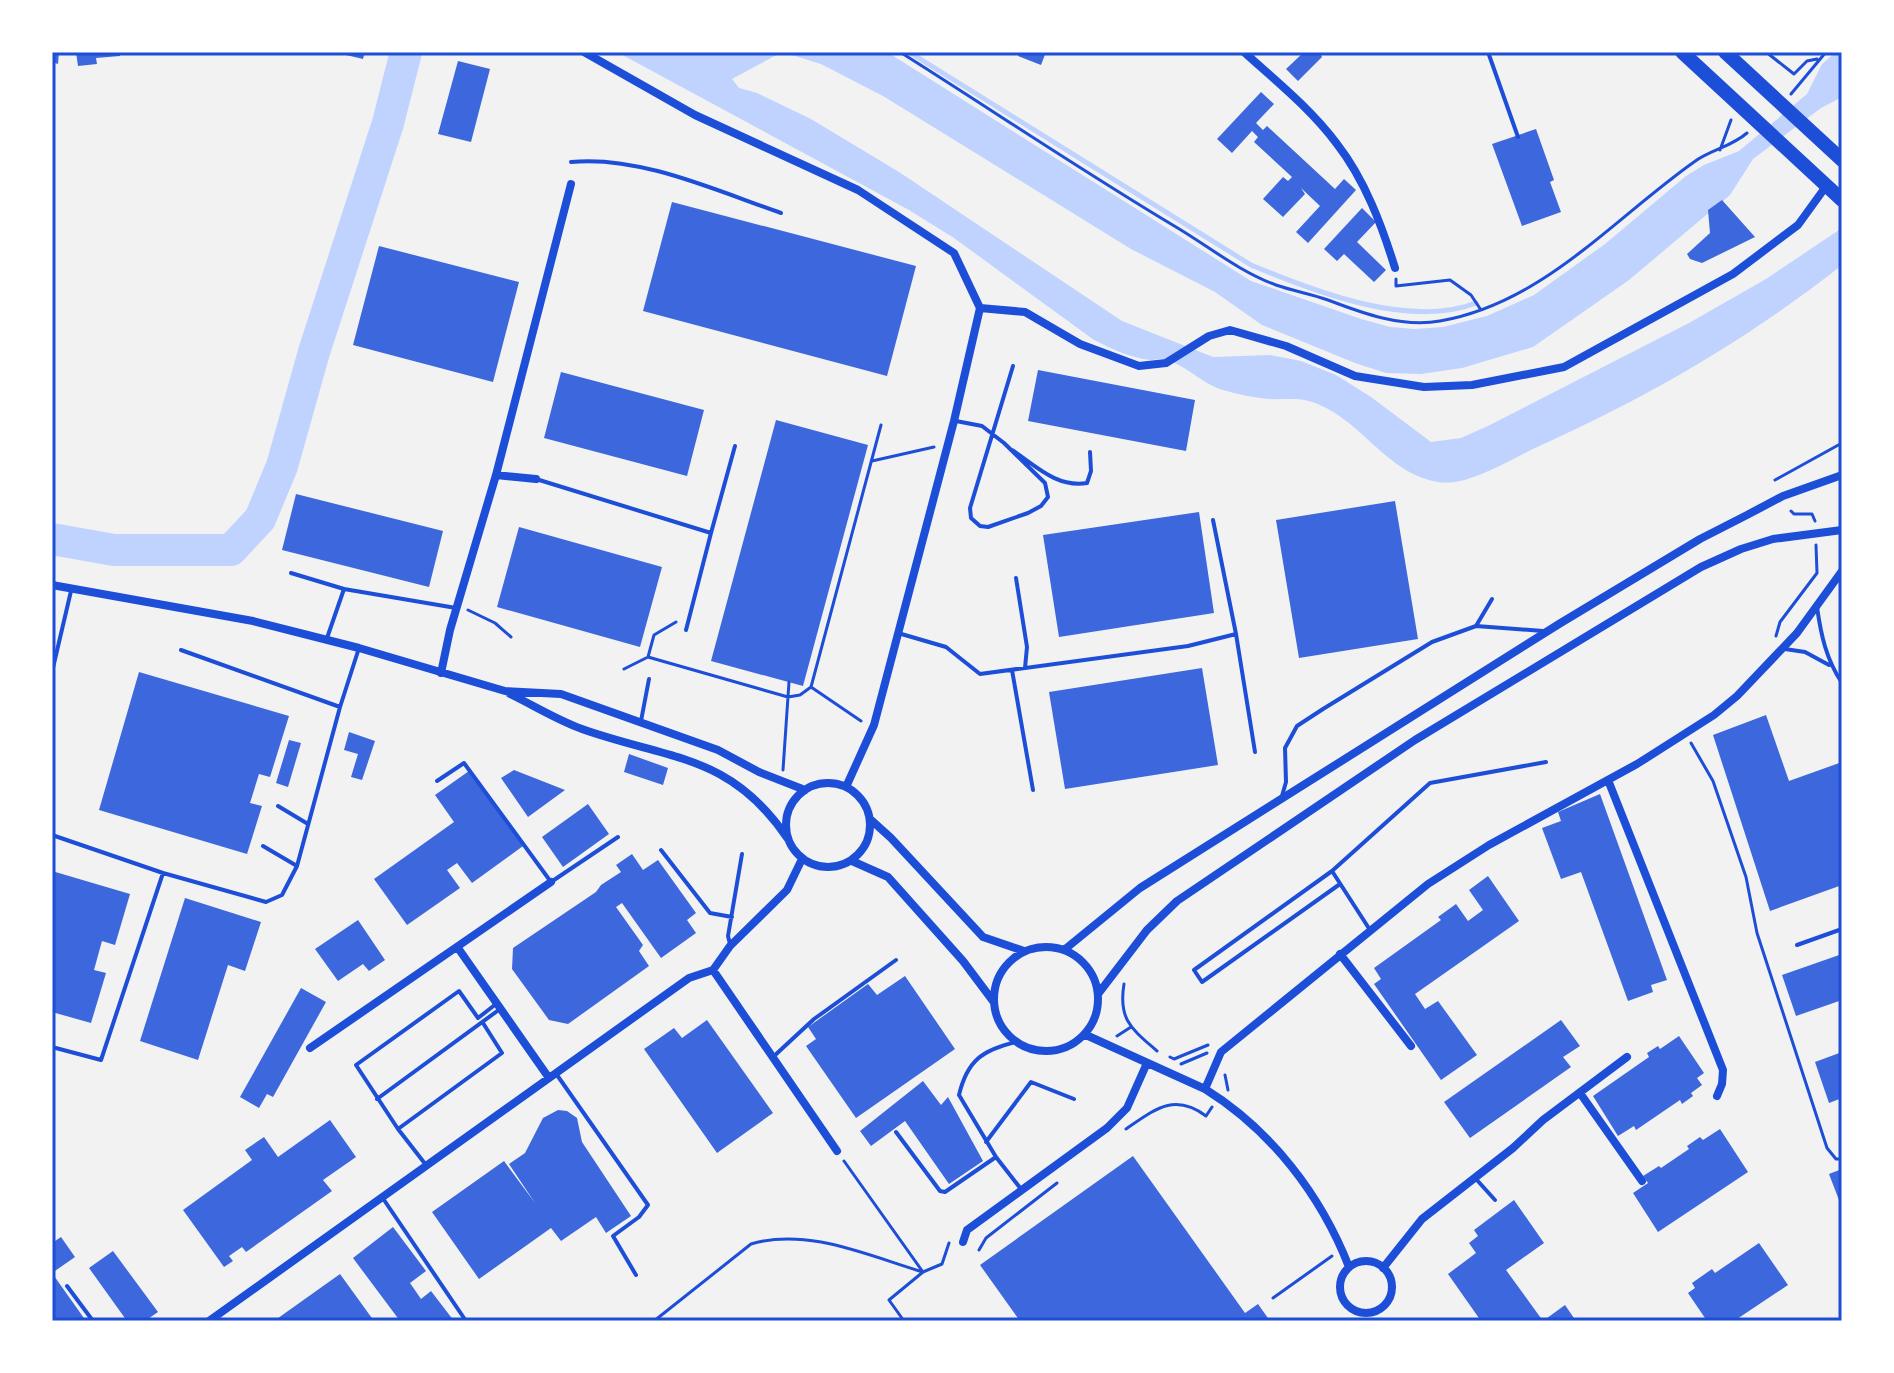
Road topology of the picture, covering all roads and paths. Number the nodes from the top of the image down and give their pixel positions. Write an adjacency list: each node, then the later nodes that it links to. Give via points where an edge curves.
1 (584, 52): 18 (street, via 695,115 858,190 954,253)
2 (900, 52): 19 (path, via 1110,188 1274,285 1397,320 1436,322)
3 (1244, 52): 17 (street, via 1339,145 1381,226)
4 (1488, 52): 10 (lane)
5 (1682, 52): 14 (main road)
6 (1725, 52): 11 (main road)
7 (1766, 52): 8 (path, via 1794,74)
8 (1819, 58)
9 (1732, 118): 19 (path, via 1720,150 1696,160 1527,291)
10 (1518, 137)
11 (1842, 160)
12 (571, 162): 16 (lane, via 597,160 677,177)
13 (571, 184): 30 (street)
14 (1827, 185): 15 (main road); 18 (street, via 1798,225 1733,274 1564,367 1472,385 1424,387 1355,376 1286,346 1230,330 1209,336 1166,363 1139,366 1080,344 1025,312)
15 (1842, 200)
16 (781, 213)
17 (1395, 268): 19 (path, via 1396,286 1450,280)
18 (980, 308): 21 (street)
19 (1481, 310)
20 (1013, 366): 23 (lane)
21 (954, 421): 23 (lane, via 982,426); 27 (street)
22 (881, 425): 29 (path)
23 (993, 435): 24 (lane); 24 (lane, via 970,508 980,526 1028,513 1048,497 1045,483)
24 (1004, 443): 28 (lane, via 1053,479 1072,486 1087,483)
25 (1842, 443): 33 (path)
26 (735, 446): 38 (lane)
27 (946, 450): 29 (path, via 934,447); 54 (street)
28 (1090, 452)
29 (872, 461): 71 (path)
30 (496, 475): 32 (street); 48 (street)
31 (1842, 475): 53 (street, via 1783,496 1700,539)
32 (536, 479): 38 (lane)
33 (1775, 480)
34 (1791, 511): 35 (path)
35 (1815, 519)
36 (1213, 520): 55 (lane)
37 (1842, 530): 113 (street, via 1773,539 1701,567 1415,740 1177,901)
38 (711, 533): 49 (lane)
39 (1817, 546): 50 (path, via 1817,573 1783,618)
40 (1842, 571): 47 (street)
41 (291, 573): 45 (lane)
42 (1016, 578): 63 (lane, via 1027,647)
43 (52, 585): 44 (street)
44 (72, 588): 57 (street); 66 (lane)
45 (344, 589): 48 (lane); 57 (lane)
46 (1492, 599): 51 (lane)
47 (1817, 605): 59 (street); 62 (lane)
48 (456, 608): 56 (path, via 473,610); 67 (street)
49 (690, 613): 52 (lane); 61 (path, via 654,635)
50 (1789, 625)
51 (1476, 626): 53 (lane); 86 (lane, via 1432,642 1297,726 1285,748)
52 (686, 630)
53 (1548, 631): 86 (street)
54 (898, 633): 65 (lane, via 946,647 980,674); 76 (street)
55 (1236, 634): 63 (lane, via 1188,646); 78 (lane)
56 (511, 637)
57 (327, 640): 58 (street)
58 (359, 648): 67 (street); 74 (lane)
59 (1782, 649): 62 (lane, via 1805,652); 80 (street, via 1714,715)
60 (181, 650): 74 (lane)
61 (648, 657): 64 (path); 73 (path)
62 (1831, 666): 70 (lane)
63 (1025, 668): 65 (lane)
64 (624, 669)
65 (1012, 670): 85 (lane)
66 (52, 672)
67 (441, 673): 72 (street)
68 (649, 679): 75 (lane)
69 (789, 682): 73 (path)
70 (1842, 683)
71 (811, 687): 73 (path); 76 (path)
72 (505, 691): 75 (street, via 561,694); 92 (street, via 580,729 683,757 716,772 769,811)
73 (788, 697): 82 (path)
74 (340, 707): 89 (lane)
75 (641, 721): 82 (street)
76 (874, 725): 83 (street)
77 (1691, 743): 145 (path, via 1713,781 1746,877 1757,933 1827,1148)
78 (1255, 752)
79 (1546, 762): 99 (lane, via 1430,783)
80 (1608, 780): 105 (street, via 1489,845); 135 (street, via 1723,1070)
81 (437, 781): 101 (lane, via 464,763)
82 (783, 781): 84 (street)
83 (846, 787): 84 (street, via 821,783); 88 (street, via 863,801)
84 (805, 790): 92 (street, via 787,815)
85 (1033, 790)
86 (1281, 799): 109 (street, via 1140,888)
87 (278, 806): 89 (lane)
88 (870, 819): 97 (street, via 867,842); 110 (street, via 983,937)
89 (308, 824): 98 (lane)
90 (52, 835): 100 (lane)
91 (618, 837): 101 (lane)
92 (788, 839): 96 (street)
93 (263, 846): 98 (lane)
94 (661, 850): 103 (lane, via 710,913)
95 (742, 854): 103 (lane)
96 (802, 859): 97 (street, via 826,868); 107 (street, via 787,890)
97 (852, 861): 116 (street, via 888,877)
98 (297, 866): 100 (lane, via 282,895 266,902)
99 (1332, 871): 102 (lane); 102 (lane, via 1194,970 1202,982)
100 (163, 873): 123 (lane, via 101,1060)
101 (551, 882): 108 (street)
102 (1340, 884): 105 (lane)
103 (732, 917): 107 (lane)
104 (1842, 929): 106 (lane)
105 (1370, 930): 111 (street)
106 (1797, 945)
107 (730, 946): 114 (street)
108 (458, 948): 117 (street); 124 (street)
109 (1064, 950): 110 (street, via 1041,946); 115 (street, via 1087,966)
110 (1024, 951): 116 (street, via 1000,974)
111 (1340, 954): 122 (street); 132 (street, via 1221,1052)
112 (896, 960): 126 (lane, via 814,1019)
113 (1121, 963): 115 (street); 121 (path, via 1128,974 1123,1012 1141,1039 1174,1059)
114 (713, 970): 126 (street); 131 (street, via 689,978)
115 (1098, 994): 119 (street, via 1097,1013)
116 (993, 1001): 120 (street, via 1003,1030)
117 (499, 1006): 118 (lane); 131 (street); 136 (lane, via 478,1018 459,991 356,1065)
118 (483, 1023): 136 (lane); 139 (lane, via 502,1053)
119 (1086, 1035): 120 (street, via 1064,1049 1046,1052); 128 (street)
120 (1016, 1042): 142 (lane, via 991,1048 964,1073 959,1095)
121 (1213, 1043)
122 (1411, 1046)
123 (52, 1047)
124 (310, 1048)
125 (1202, 1055): 129 (path)
126 (773, 1057): 143 (street)
127 (1627, 1057): 134 (street)
128 (1147, 1063): 129 (street); 150 (street, via 1127,1108)
129 (1167, 1071): 132 (street)
130 (1222, 1074): 133 (path)
131 (552, 1075): 146 (street); 160 (lane, via 648,1205 613,1236)
132 (1205, 1089): 156 (street, via 1290,1163)
133 (1229, 1089)
134 (1580, 1093): 148 (street); 149 (street)
135 (1717, 1096)
136 (377, 1099): 139 (lane)
137 (1074, 1099): 142 (lane, via 1031,1082)
138 (1209, 1112): 140 (path, via 1206,1116 1188,1105 1162,1106)
139 (398, 1129): 146 (lane)
140 (1126, 1130)
141 (896, 1132): 144 (lane, via 940,1191)
142 (986, 1142): 144 (lane)
143 (837, 1151): 159 (path)
144 (996, 1157): 150 (lane)
145 (1842, 1159)
146 (426, 1165): 151 (street)
147 (1067, 1175): 155 (path, via 986,1238)
148 (1474, 1177): 152 (lane); 158 (street, via 1422,1219)
149 (1642, 1181)
150 (1022, 1191): 154 (street, via 967,1230)
151 (382, 1197): 164 (street); 165 (lane)
152 (1495, 1200)
153 (950, 1238): 159 (path, via 942,1264)
154 (963, 1242)
155 (979, 1250)
156 (1343, 1251): 157 (street); 162 (path)
157 (1349, 1267): 158 (street, via 1370,1261); 158 (street, via 1341,1282 1344,1299 1356,1310 1369,1312 1390,1297 1392,1281)
158 (1383, 1268)
159 (923, 1272): 166 (path, via 825,1243 767,1239 751,1244); 167 (path, via 889,1300)
160 (636, 1275)
161 (67, 1286): 163 (lane)
162 (1273, 1298)
163 (93, 1321)
164 (209, 1321)
165 (466, 1321)
166 (654, 1321)
167 (904, 1321)

